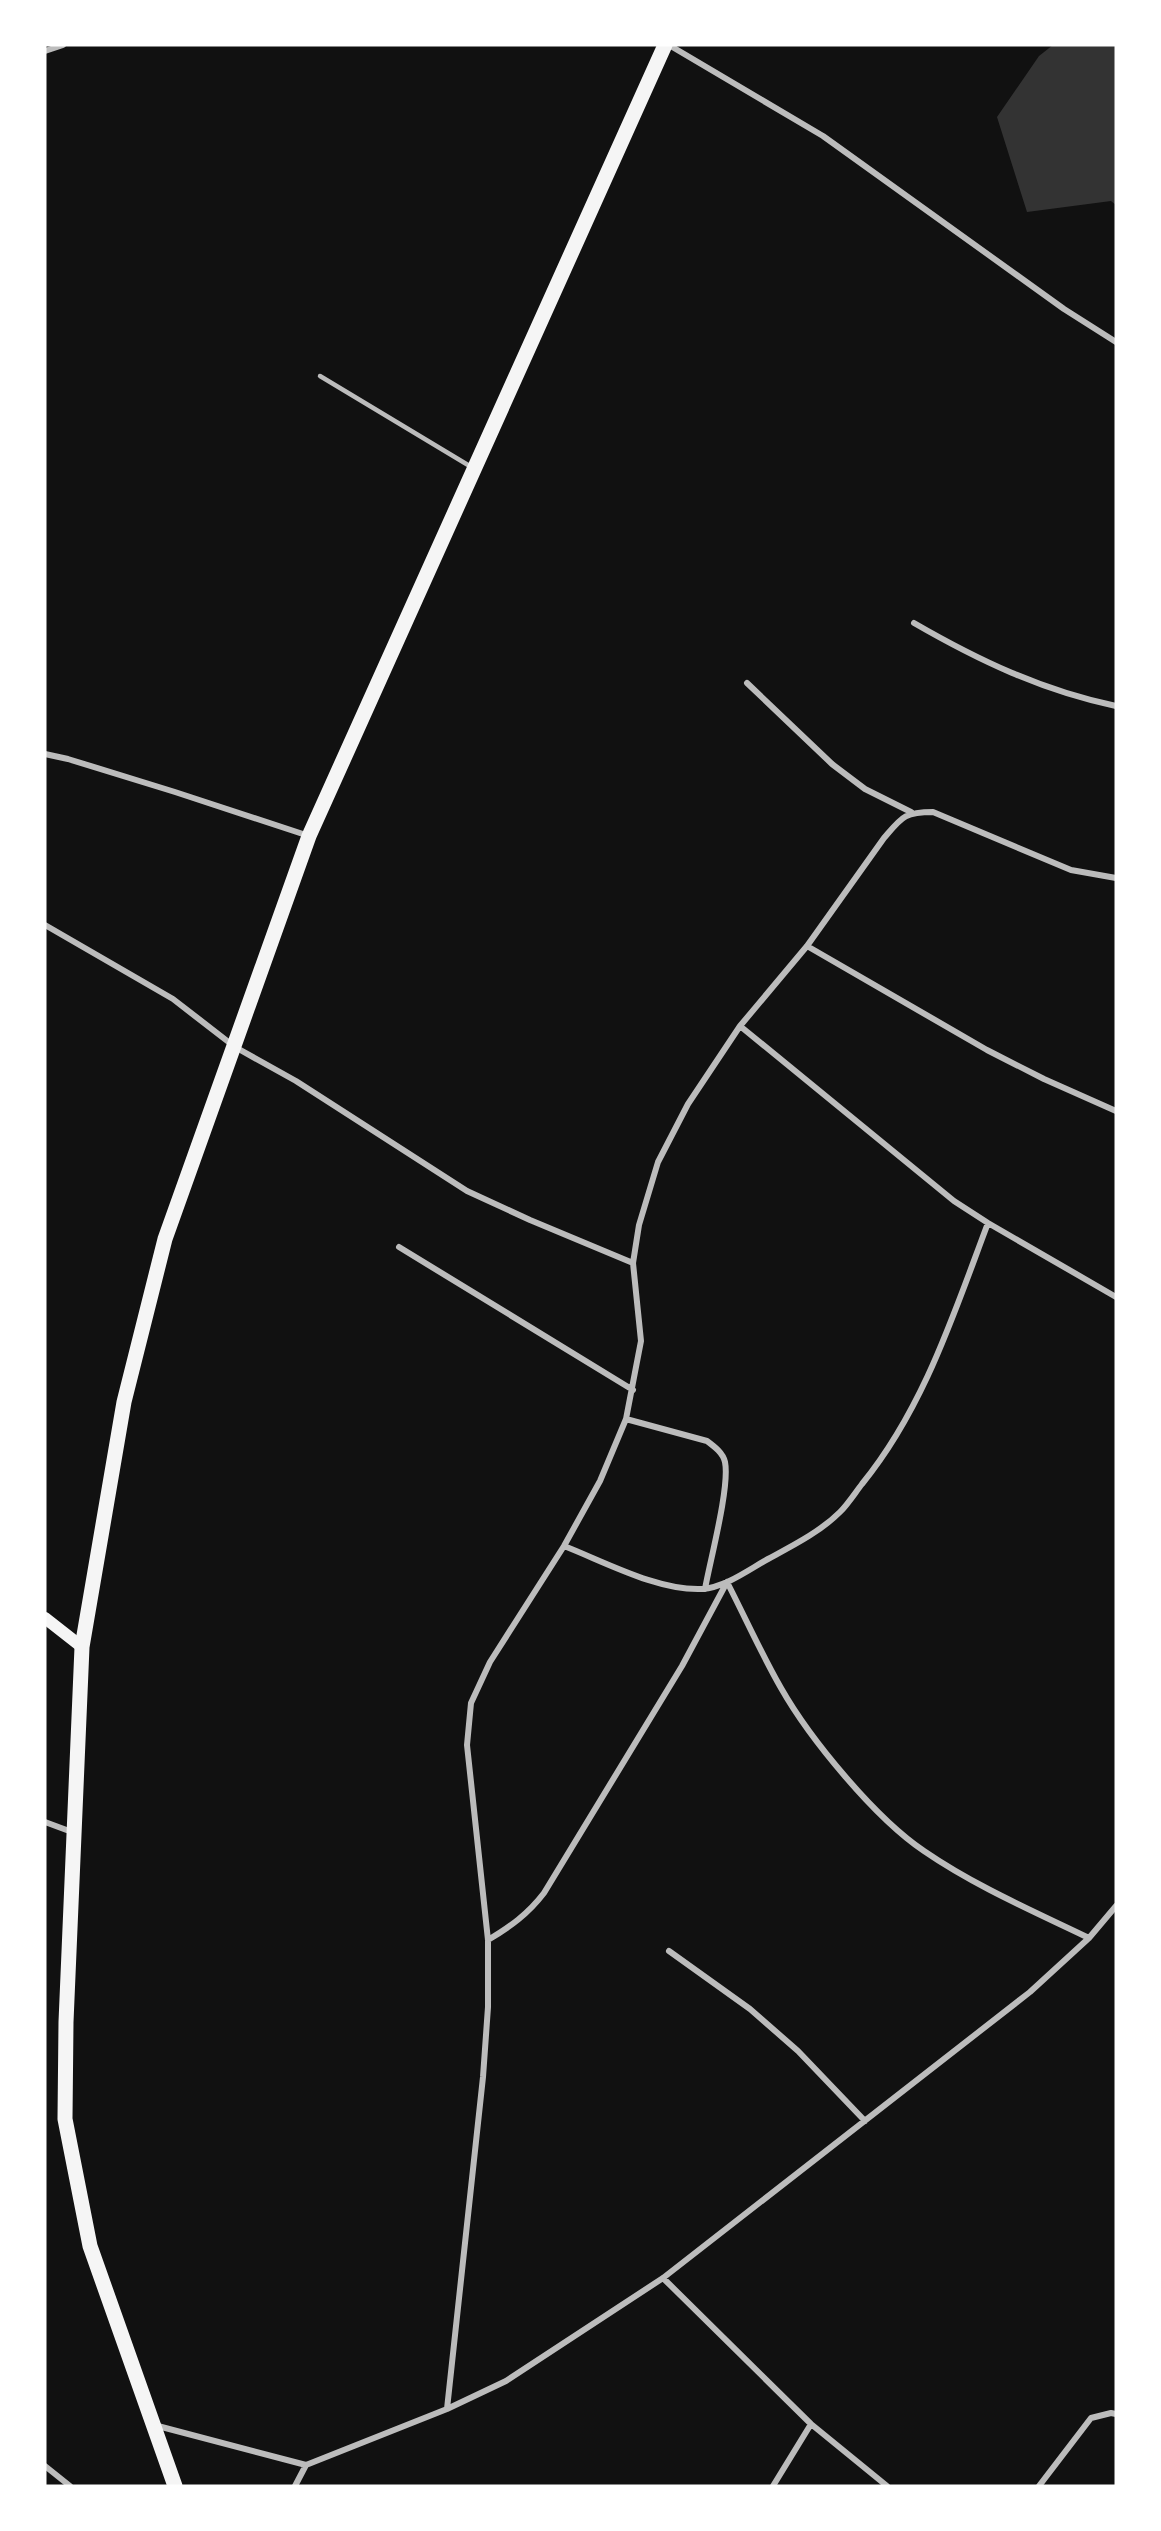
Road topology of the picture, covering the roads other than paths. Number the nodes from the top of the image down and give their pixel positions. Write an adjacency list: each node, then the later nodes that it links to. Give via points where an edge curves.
1 (63, 45): 4 (street)
2 (664, 45): 7 (main road)
3 (669, 45): 5 (street, via 823,136)
4 (45, 51)
5 (1116, 342)
6 (320, 376): 7 (lane)
7 (475, 470): 13 (main road)
8 (914, 623): 10 (street, via 1021,678)
9 (747, 683): 12 (street, via 832,764 865,789)
10 (1116, 706)
11 (45, 754): 13 (street)
12 (911, 812): 14 (street, via 933,812 1071,870); 16 (street, via 884,838)
13 (309, 836): 18 (main road)
14 (1116, 878)
15 (45, 925): 18 (street, via 173,999)
16 (807, 945): 17 (street); 19 (street, via 987,1050)
17 (740, 1026): 20 (street, via 954,1201); 22 (street, via 688,1104 658,1162 639,1224)
18 (235, 1047): 22 (street, via 296,1081 467,1191); 30 (main road, via 165,1239 124,1402)
19 (1116, 1111)
20 (988, 1223): 23 (street); 27 (street, via 946,1335 882,1460 839,1512 801,1541)
21 (399, 1247): 24 (street)
22 (633, 1263): 24 (street, via 641,1341)
23 (1116, 1297)
24 (633, 1390): 25 (street)
25 (626, 1419): 26 (street, via 600,1481); 28 (street, via 707,1441 725,1461 726,1479)
26 (564, 1546): 28 (street, via 659,1583); 35 (street, via 490,1662 471,1703 467,1745)
27 (727, 1582): 28 (street); 34 (street, via 781,1689 817,1741 868,1802 922,1850 961,1874); 35 (street, via 682,1666 544,1893 530,1911)
28 (705, 1588)
29 (45, 1618): 30 (main road)
30 (82, 1647): 32 (main road)
31 (45, 1822): 32 (street)
32 (76, 1833): 42 (main road, via 65,2119 90,2246)
33 (1116, 1906): 34 (street)
34 (1089, 1938): 37 (street, via 1030,1992)
35 (488, 1940): 39 (street, via 483,2077)
36 (669, 1951): 37 (street, via 750,2009 798,2051)
37 (865, 2121): 38 (street)
38 (663, 2278): 39 (street, via 506,2382); 41 (street)
39 (447, 2409): 43 (street)
40 (1116, 2414): 50 (street, via 1091,2418)
41 (811, 2424): 48 (street); 49 (street)
42 (154, 2425): 43 (street); 46 (main road)
43 (306, 2465): 47 (street)
44 (45, 2466): 45 (street)
45 (70, 2486)
46 (175, 2486)
47 (295, 2486)
48 (773, 2486)
49 (887, 2486)
50 (1039, 2486)

